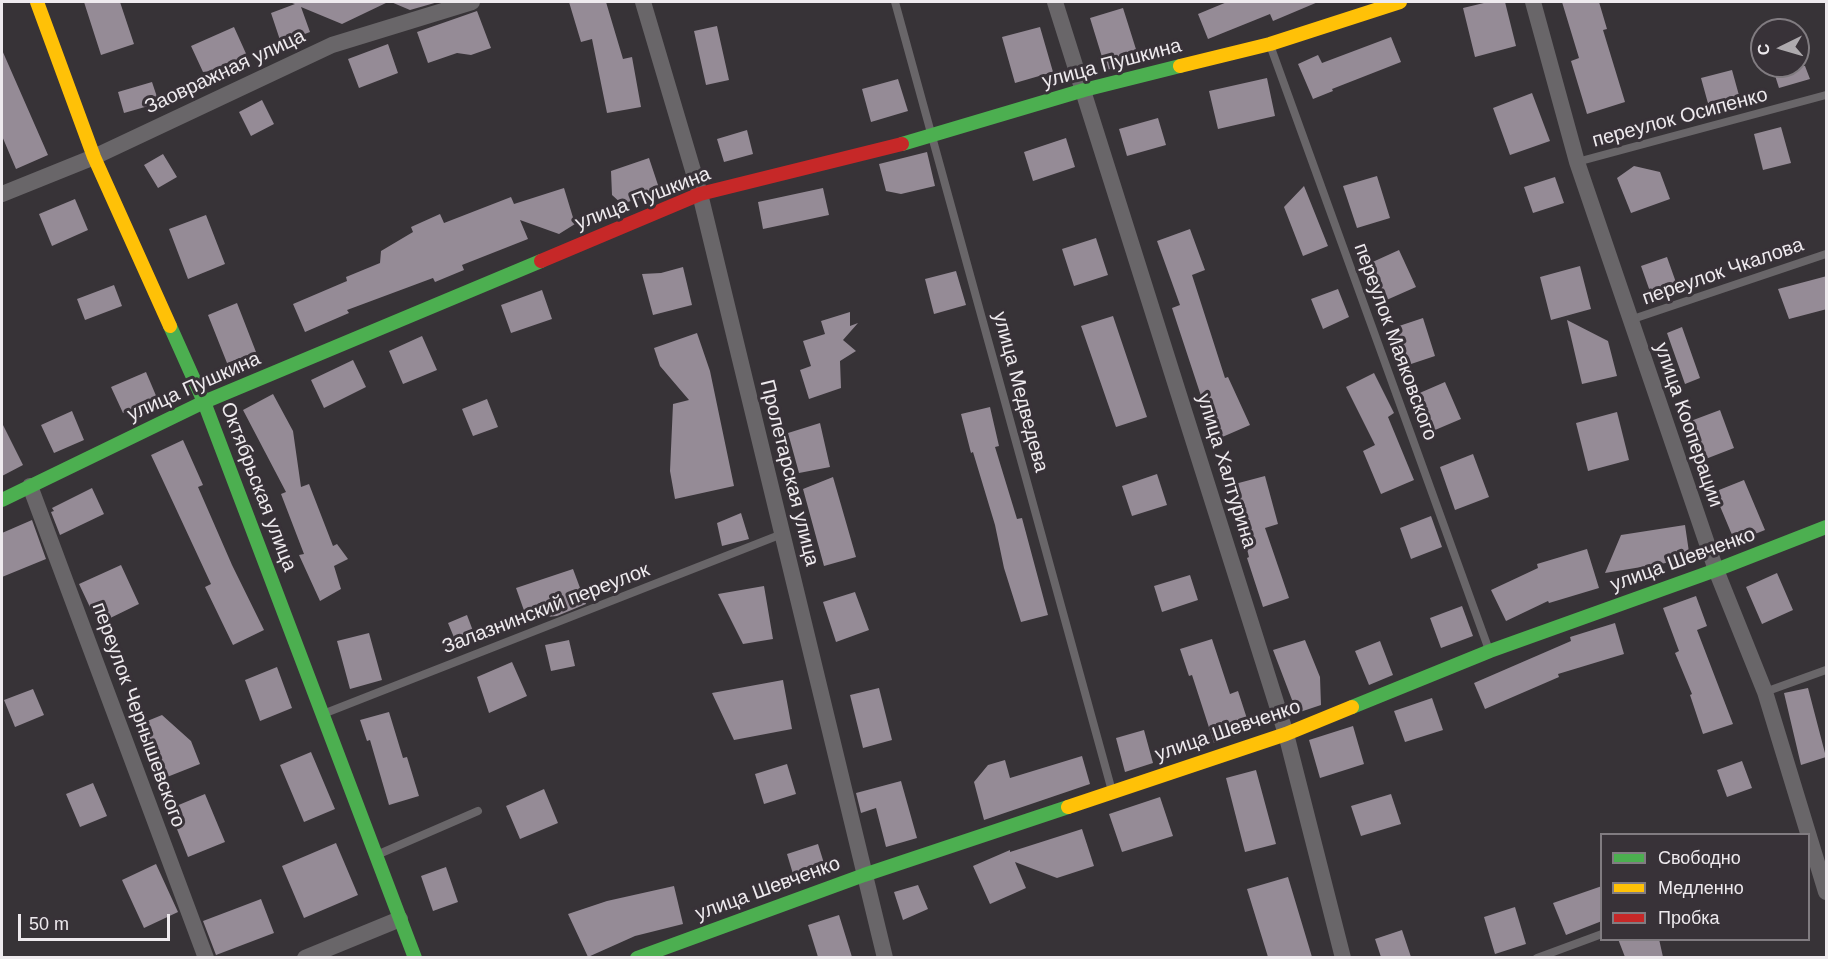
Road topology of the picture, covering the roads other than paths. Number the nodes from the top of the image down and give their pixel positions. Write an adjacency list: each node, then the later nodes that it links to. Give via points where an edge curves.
1 (37, 2): 12 (street, Октябрьская улица)
2 (472, 2): 12 (street, Заовражная улица, via 333,45)
3 (643, 2): 15 (street, Пролетарская улица)
4 (895, 2): 11 (lane, улица Медведева)
5 (1056, 2): 9 (street, улица Халтурина)
6 (1400, 2): 8 (street, улица Пушкина)
7 (1533, 2): 13 (street, улица Кооперации)
8 (1270, 44): 9 (street, улица Пушкина); 24 (lane, переулок Маяковского)
9 (1084, 90): 11 (street, улица Пушкина); 28 (street, улица Халтурина)
10 (1827, 95): 13 (lane, переулок Осипенко)
11 (933, 136): 15 (street, улица Пушкина); 29 (lane, улица Медведева)
12 (94, 157): 14 (street, Заовражная улица); 18 (street, Октябрьская улица)
13 (1577, 162): 17 (street, улица Кооперации)
14 (2, 194)
15 (700, 194): 18 (street, улица Пушкина); 22 (street, Пролетарская улица)
16 (1827, 254): 17 (lane, переулок Чкалова)
17 (1630, 320): 23 (street, улица Кооперации)
18 (204, 402): 19 (street, улица Пушкина); 27 (street, Октябрьская улица)
19 (30, 486): 20 (street, улица Пушкина); 38 (street, переулок Чернышевского)
20 (2, 500)
21 (1827, 527): 23 (street, улица Шевченко)
22 (782, 534): 27 (lane, Залазнинский переулок); 34 (street, Пролетарская улица)
23 (1716, 570): 24 (street, улица Шевченко); 26 (street, улица Кооперации)
24 (1490, 651): 28 (street, улица Шевченко)
25 (1827, 670): 26 (lane)
26 (1765, 692): 31 (street, улица Кооперации)
27 (323, 714): 33 (street, Октябрьская улица)
28 (1286, 734): 29 (street, улица Шевченко); 43 (street, улица Халтурина)
29 (1112, 792): 34 (street, улица Шевченко)
30 (478, 811): 33 (lane)
31 (1806, 833)
32 (1812, 854): 35 (street, улица Кооперации)
33 (377, 855): 36 (street, Октябрьская улица)
34 (864, 875): 41 (street, улица Шевченко); 42 (street, Пролетарская улица)
35 (1827, 892)
36 (400, 919): 39 (street); 40 (street, Октябрьская улица)
37 (1600, 935): 44 (lane)
38 (206, 957)
39 (305, 957)
40 (416, 957)
41 (637, 957)
42 (885, 957)
43 (1343, 957)
44 (1537, 957)

